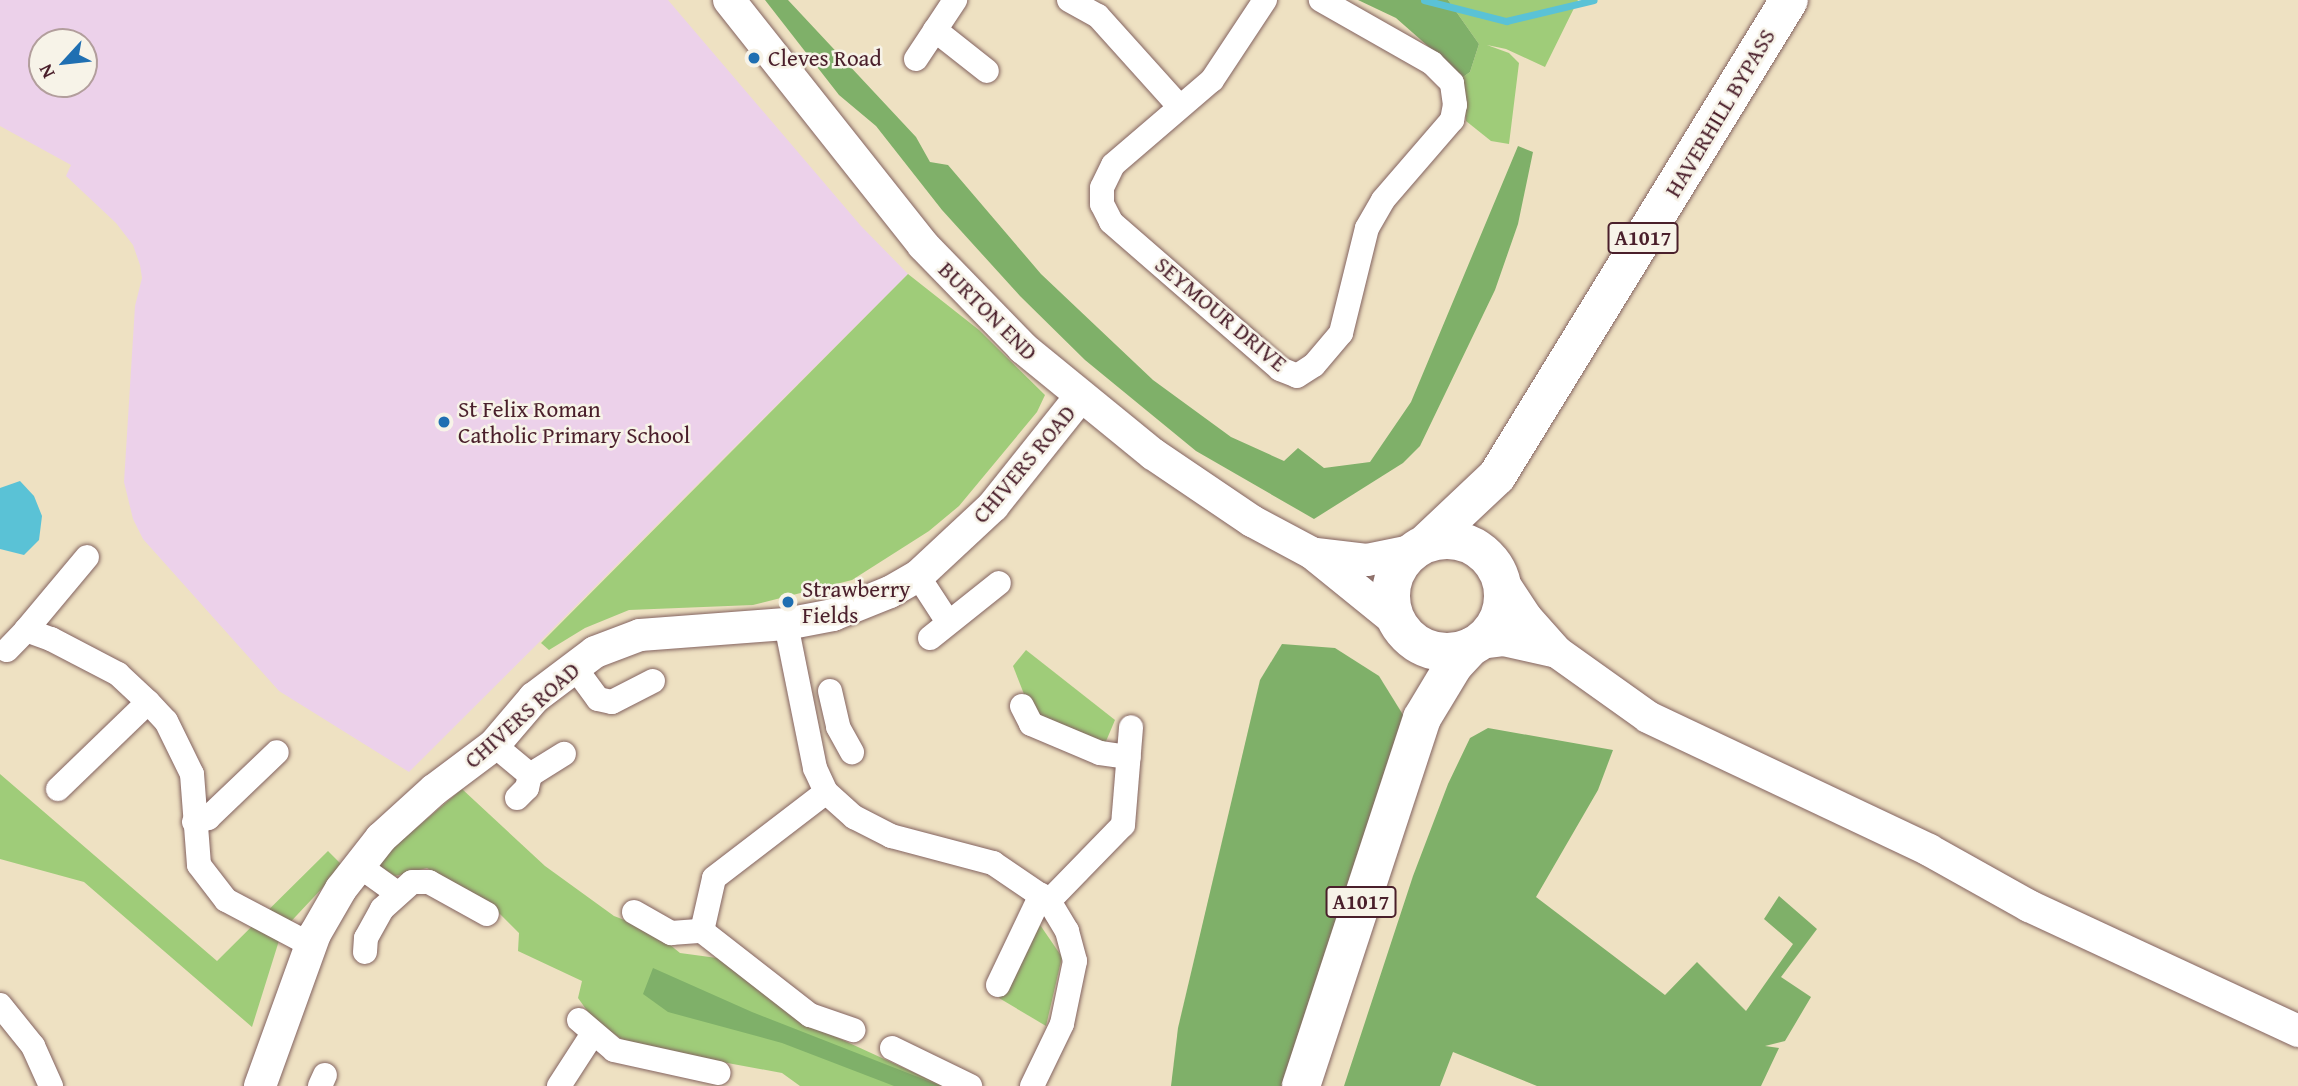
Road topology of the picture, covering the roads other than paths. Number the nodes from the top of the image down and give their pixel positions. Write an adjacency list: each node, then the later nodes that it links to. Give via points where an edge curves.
1 (729, 0): 11 (street, BURTON END, via 923,245 979,307)
2 (956, 0): 7 (street)
3 (1069, 0): 10 (street, via 1098,16)
4 (1265, 0): 10 (street, SEYMOUR DRIVE, via 1212,80)
5 (1321, 0): 10 (street, SEYMOUR DRIVE, via 1432,63 1452,83 1455,105 1452,120 1383,200 1367,228 1341,333 1314,365 1297,376 1280,369 1122,231 1102,204 1102,188 1114,165)
6 (1789, 0): 12 (main road, HAVERHILL BYPASS / A1017)
7 (935, 30): 8 (street); 9 (street)
8 (916, 59)
9 (988, 71)
10 (1178, 105)
11 (1080, 397): 14 (street, BURTON END, via 1153,454 1252,521); 17 (street, CHIVERS ROAD, via 993,506)
12 (1497, 477): 13 (main road, HAVERHILL BYPASS / A1017); 16 (main road, HAVERHILL BYPASS / A1017, via 1488,524)
13 (1419, 547): 14 (street, BURTON END, via 1367,560); 16 (main road, via 1464,541); 20 (main road, via 1391,584)
14 (1312, 553): 20 (street, BURTON END)
15 (87, 557): 21 (street)
16 (1497, 571): 22 (main road, via 1500,615); 24 (street, via 1526,617)
17 (918, 576): 18 (street, via 939,630); 19 (street, CHIVERS ROAD, via 833,615)
18 (999, 583)
19 (786, 624): 25 (street, CHIVERS ROAD, via 640,635); 33 (street)
20 (1399, 626): 22 (main road, via 1434,651); 30 (main road)
21 (26, 630): 23 (street); 28 (street, via 118,674)
22 (1475, 645): 24 (street, via 1503,640); 30 (main road, A1017, via 1454,665)
23 (6, 650)
24 (1557, 652): 55 (street, via 1617,697 1690,738 1929,850 2029,906)
25 (573, 665): 26 (street, via 598,699 612,702); 34 (street, CHIVERS ROAD, via 534,698)
26 (653, 681)
27 (830, 691): 31 (street)
28 (148, 702): 40 (street); 43 (street, via 166,721 192,774)
29 (1022, 706): 38 (street, via 1031,724 1100,753)
30 (1422, 718): 63 (main road, A1017)
31 (838, 727): 33 (street); 36 (street)
32 (1131, 727): 38 (street)
33 (808, 733): 41 (street, via 815,768)
34 (494, 745): 39 (street); 44 (street, CHIVERS ROAD, via 409,812)
35 (277, 752): 43 (street, via 208,818)
36 (852, 752)
37 (564, 754): 39 (street)
38 (1129, 757): 46 (street, via 1123,825)
39 (530, 775): 42 (street, via 527,788)
40 (58, 789)
41 (826, 792): 46 (street, via 854,817 891,836 993,863); 49 (street, via 714,878)
42 (517, 798)
43 (194, 822): 50 (street, via 199,864 226,900)
44 (358, 865): 45 (street); 50 (street, CHIVERS ROAD)
45 (397, 893): 48 (street, via 412,882 429,882); 51 (street, via 366,938)
46 (1045, 898): 52 (street); 62 (street, via 1067,931 1075,961 1062,1024)
47 (634, 912): 49 (street, via 671,933)
48 (487, 914)
49 (702, 931): 54 (street, via 810,1015)
50 (311, 945): 59 (street, CHIVERS ROAD)
51 (365, 952)
52 (998, 985)
53 (0, 1004): 58 (street, via 33,1046)
54 (853, 1030)
55 (2298, 1031)
56 (892, 1048): 61 (street)
57 (719, 1073): 60 (street, via 614,1050 585,1027)
58 (51, 1086)
59 (260, 1086)
60 (559, 1086)
61 (970, 1086)
62 (1032, 1086)
63 (1301, 1086)

